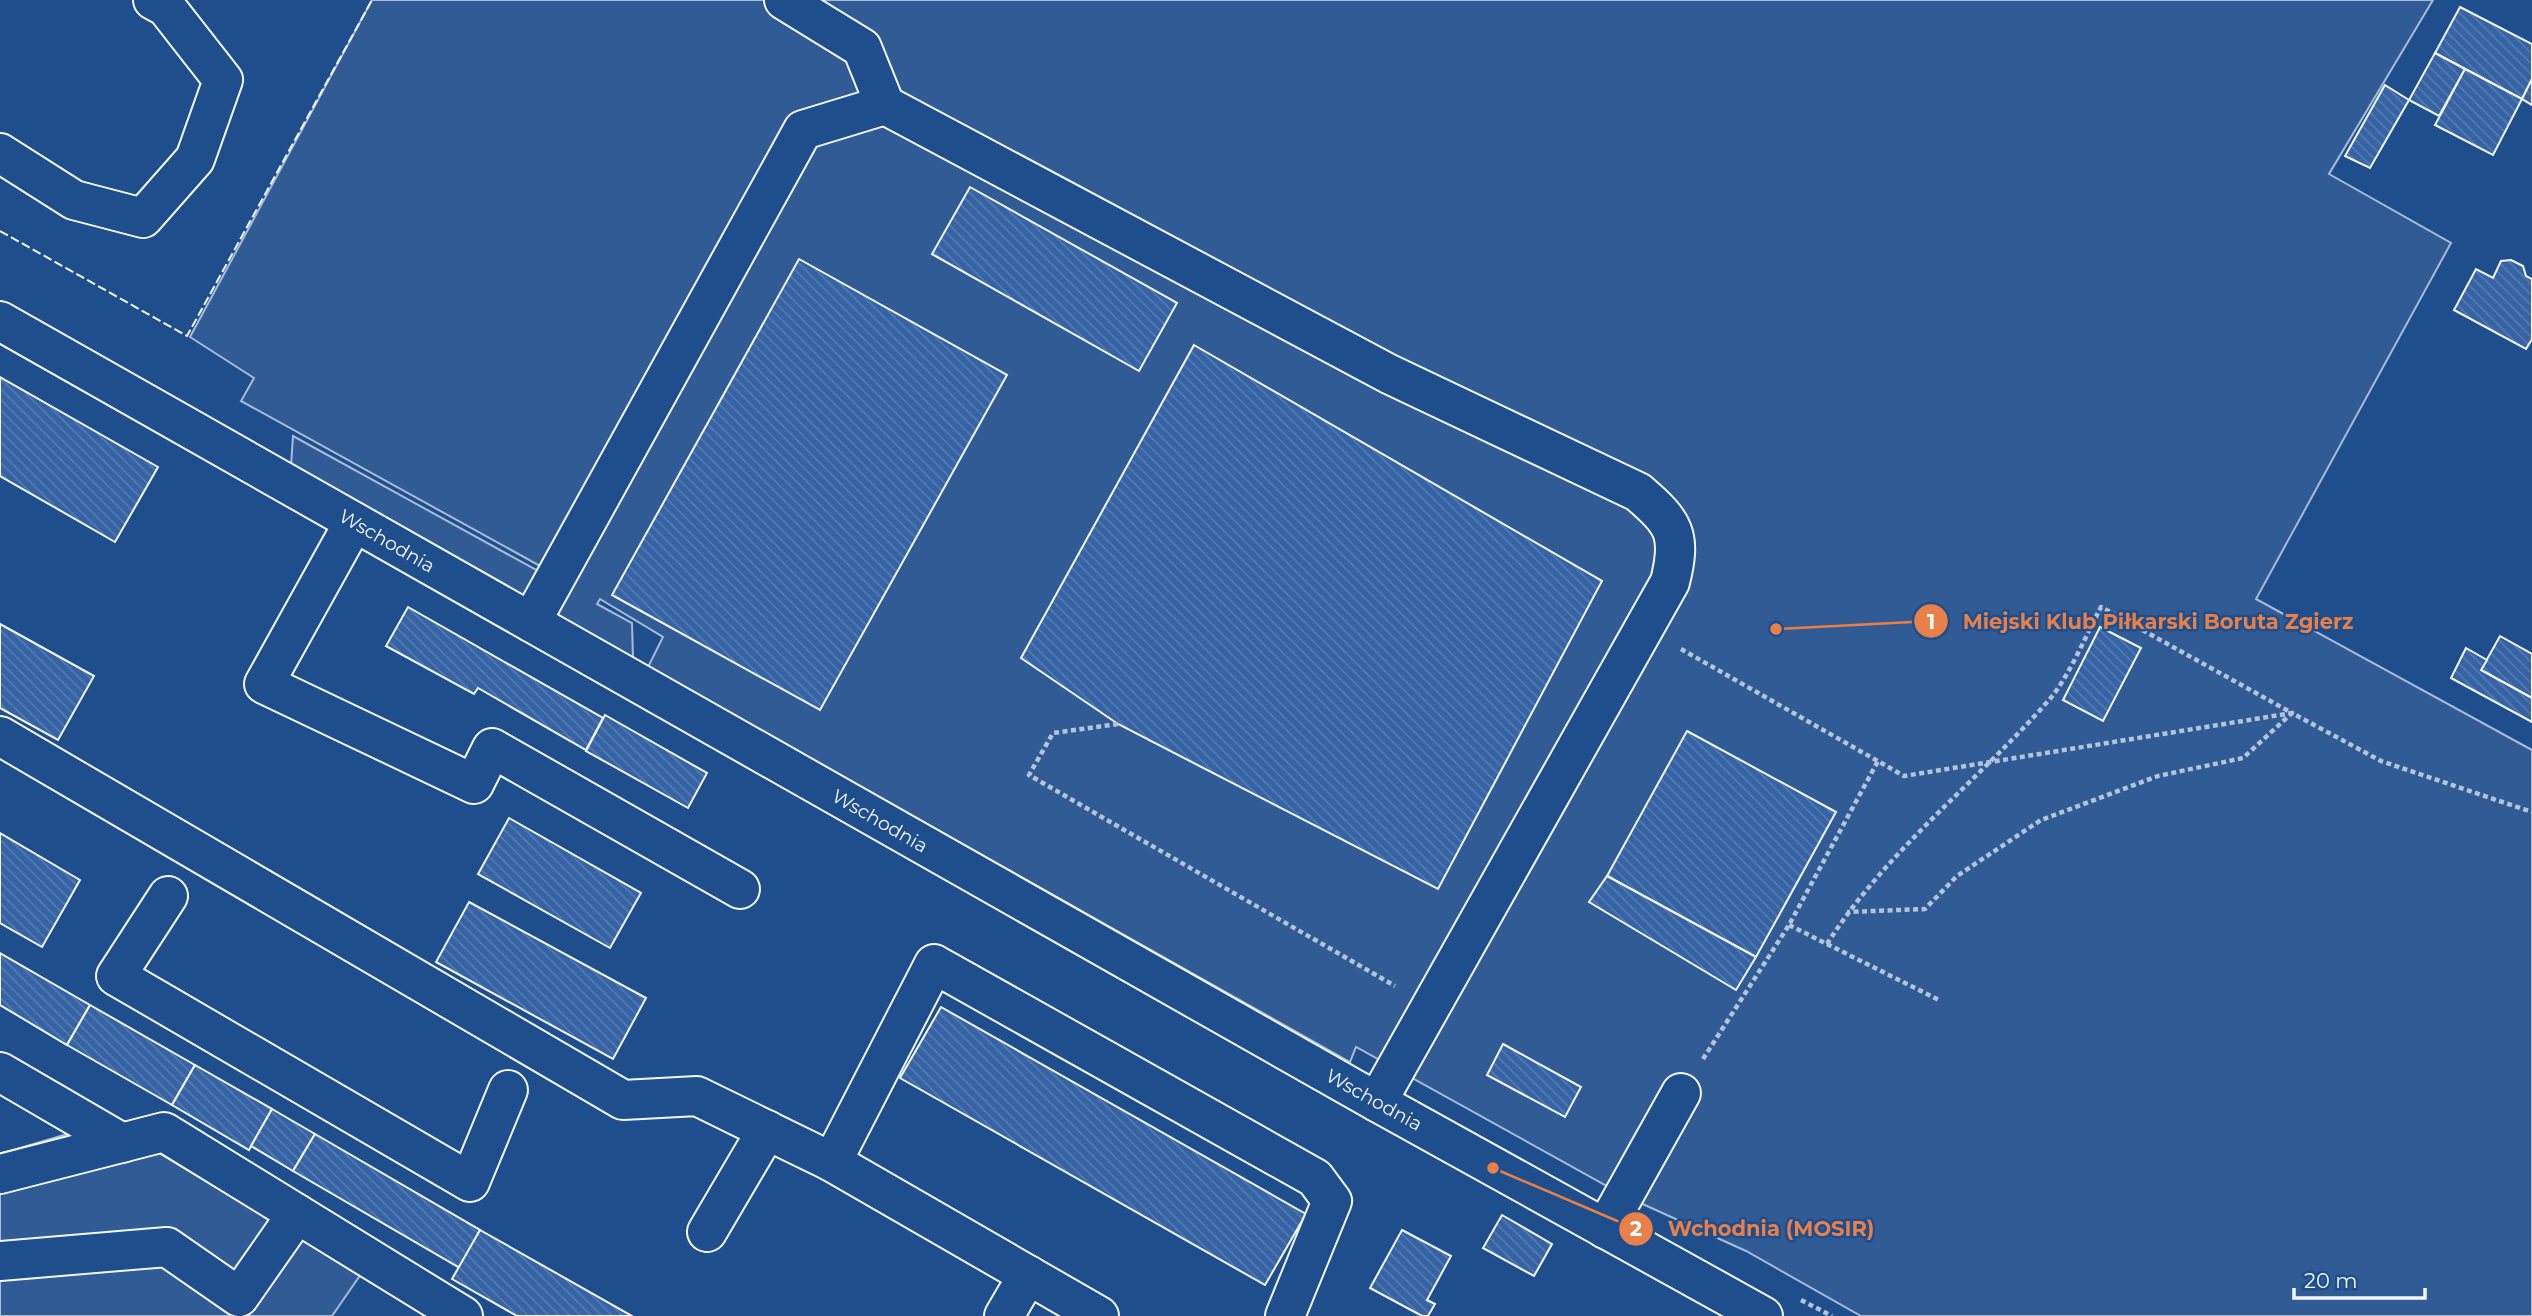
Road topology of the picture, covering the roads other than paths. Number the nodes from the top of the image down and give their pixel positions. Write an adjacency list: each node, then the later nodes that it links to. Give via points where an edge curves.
1 (153, 0): 4 (street, via 166,7 223,80 195,159 143,218 74,200)
2 (784, 0): 3 (street, via 862,48)
3 (885, 105): 7 (street, via 803,130); 14 (street, via 1389,374 1638,492 1666,517 1678,551 1671,582)
4 (0, 153)
5 (0, 321): 6 (street, Wschodnia)
6 (354, 522): 7 (street, Wschodnia); 9 (street, via 264,684 474,784 492,748)
7 (531, 622): 14 (street, Wschodnia)
8 (0, 736): 15 (street, via 623,1100 697,1096)
9 (740, 890)
10 (168, 896): 12 (street, via 116,976 470,1182)
11 (0, 1072): 16 (street)
12 (508, 1090)
13 (1681, 1093): 20 (street)
14 (1377, 1102): 20 (street, Wschodnia)
15 (767, 1130): 17 (street); 21 (street)
16 (122, 1143): 18 (street); 19 (street, via 164,1132)
17 (832, 1162): 23 (street); 27 (street, via 934,964 1315,1178 1332,1201)
18 (0, 1174)
19 (297, 1214): 22 (street, via 239,1297 167,1247); 24 (street)
20 (1605, 1229): 28 (street, Wschodnia)
21 (707, 1232)
22 (0, 1261)
23 (1028, 1275): 25 (street); 26 (street)
24 (463, 1316)
25 (1004, 1316)
26 (1099, 1316)
27 (1285, 1316)
28 (1763, 1316)

